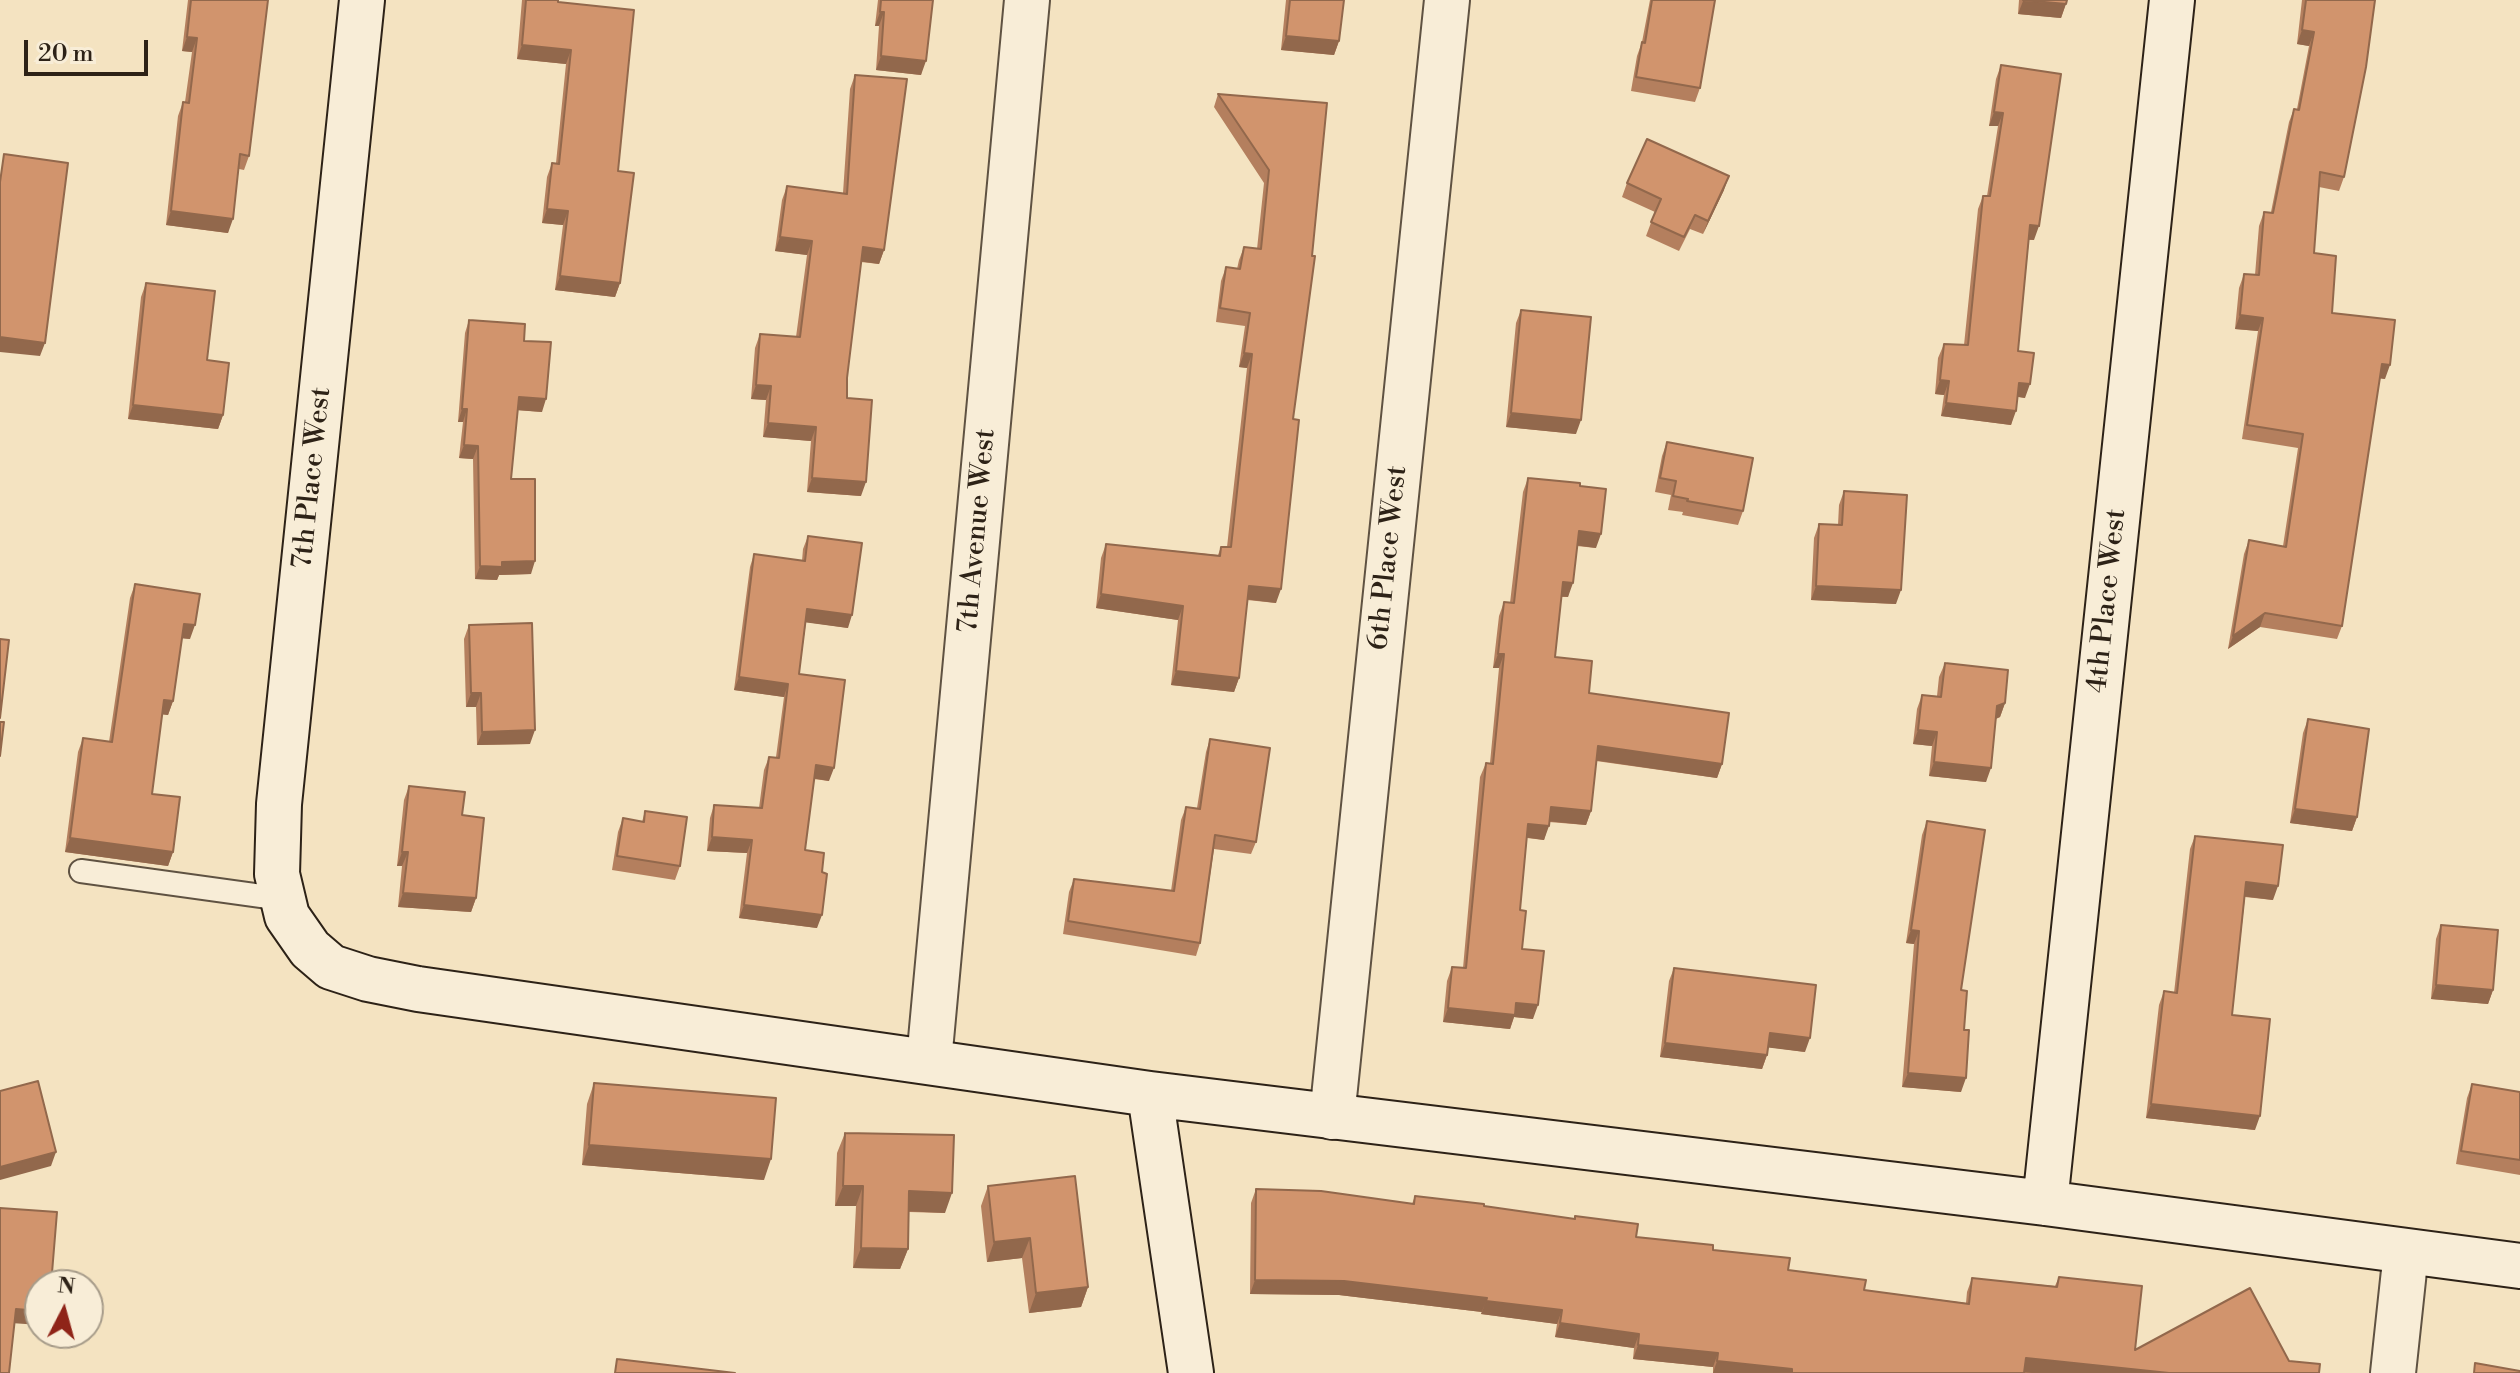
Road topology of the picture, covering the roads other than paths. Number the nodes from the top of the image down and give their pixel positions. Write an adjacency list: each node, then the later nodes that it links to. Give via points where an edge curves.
1 (362, 0): 6 (street, 7th Place West, via 279,804 277,874)
2 (1027, 0): 7 (street, 7th Avenue West)
3 (1447, 0): 9 (street, 6th Place West)
4 (2172, 0): 10 (street, 4th Place West)
5 (81, 871): 6 (lane)
6 (283, 899): 7 (street, 7th Place West, via 287,916 310,949 331,967 368,979)
7 (929, 1061): 8 (street)
8 (1150, 1094): 9 (street); 13 (street)
9 (1332, 1117): 10 (street)
10 (2045, 1203): 11 (street)
11 (2406, 1252): 12 (street); 14 (street)
12 (2520, 1266)
13 (1191, 1373)
14 (2393, 1373)

